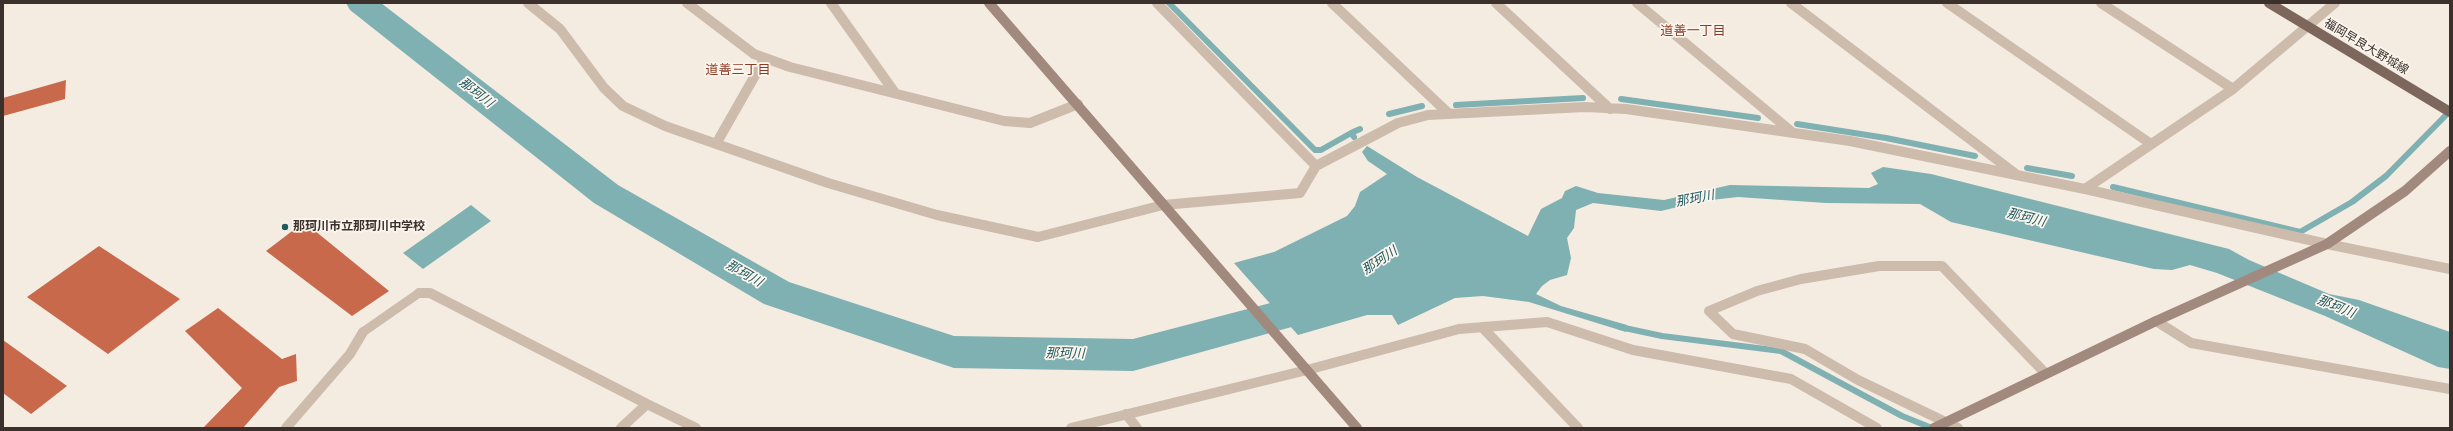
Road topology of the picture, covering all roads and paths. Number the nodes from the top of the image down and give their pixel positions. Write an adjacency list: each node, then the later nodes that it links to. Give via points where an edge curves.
1 (528, 3): 23 (street, via 560,29 604,88 623,106 665,126)
2 (687, 3): 15 (street, via 754,54)
3 (831, 3): 17 (street)
4 (989, 3): 18 (street)
5 (1156, 3): 26 (street)
6 (1332, 3): 21 (street)
7 (1496, 3): 19 (street)
8 (1636, 3): 22 (street)
9 (1791, 3): 27 (street)
10 (1947, 3): 24 (street)
11 (2101, 3): 16 (street)
12 (2269, 3): 14 (main road, 福岡早良大野城線)
13 (2336, 3): 14 (street)
14 (2309, 27): 16 (street); 20 (main road, 福岡早良大野城線)
15 (766, 58): 17 (street); 23 (street)
16 (2233, 89): 24 (street)
17 (895, 93): 18 (street, via 1004,121 1030,123)
18 (1078, 104): 29 (street)
19 (1610, 109): 21 (street); 22 (street)
20 (2450, 112)
21 (1448, 113): 26 (street, via 1398,123)
22 (1792, 132): 27 (street, via 1850,141)
23 (716, 144): 29 (street, via 771,164 930,212 1038,237)
24 (2151, 144): 28 (street)
25 (2450, 151): 30 (street, via 2405,191)
26 (1316, 166): 29 (street, via 1300,193)
27 (2020, 177): 28 (street)
28 (2085, 189): 30 (street)
29 (1166, 209): 36 (street)
30 (2327, 244): 31 (street); 33 (street)
31 (2450, 269)
32 (418, 293): 35 (lane); 39 (street, via 430,293)
33 (2156, 321): 37 (street); 38 (street, via 2191,343)
34 (1482, 327): 36 (street, via 1458,329); 48 (street); 49 (street, via 1547,322 1633,350 1791,379)
35 (363, 332): 42 (street, via 350,354)
36 (1307, 370): 40 (street); 47 (street)
37 (2046, 374): 41 (street); 41 (street, via 1942,266 1879,266 1801,279 1757,291 1709,310 1733,334 1804,349)
38 (2450, 389)
39 (647, 404): 43 (street); 44 (street)
40 (1126, 414): 45 (street); 46 (street)
41 (1941, 425): 50 (street)
42 (286, 428)
43 (621, 428)
44 (696, 428)
45 (1071, 428)
46 (1137, 428)
47 (1357, 428)
48 (1578, 428)
49 (1877, 428)
50 (1958, 428)

